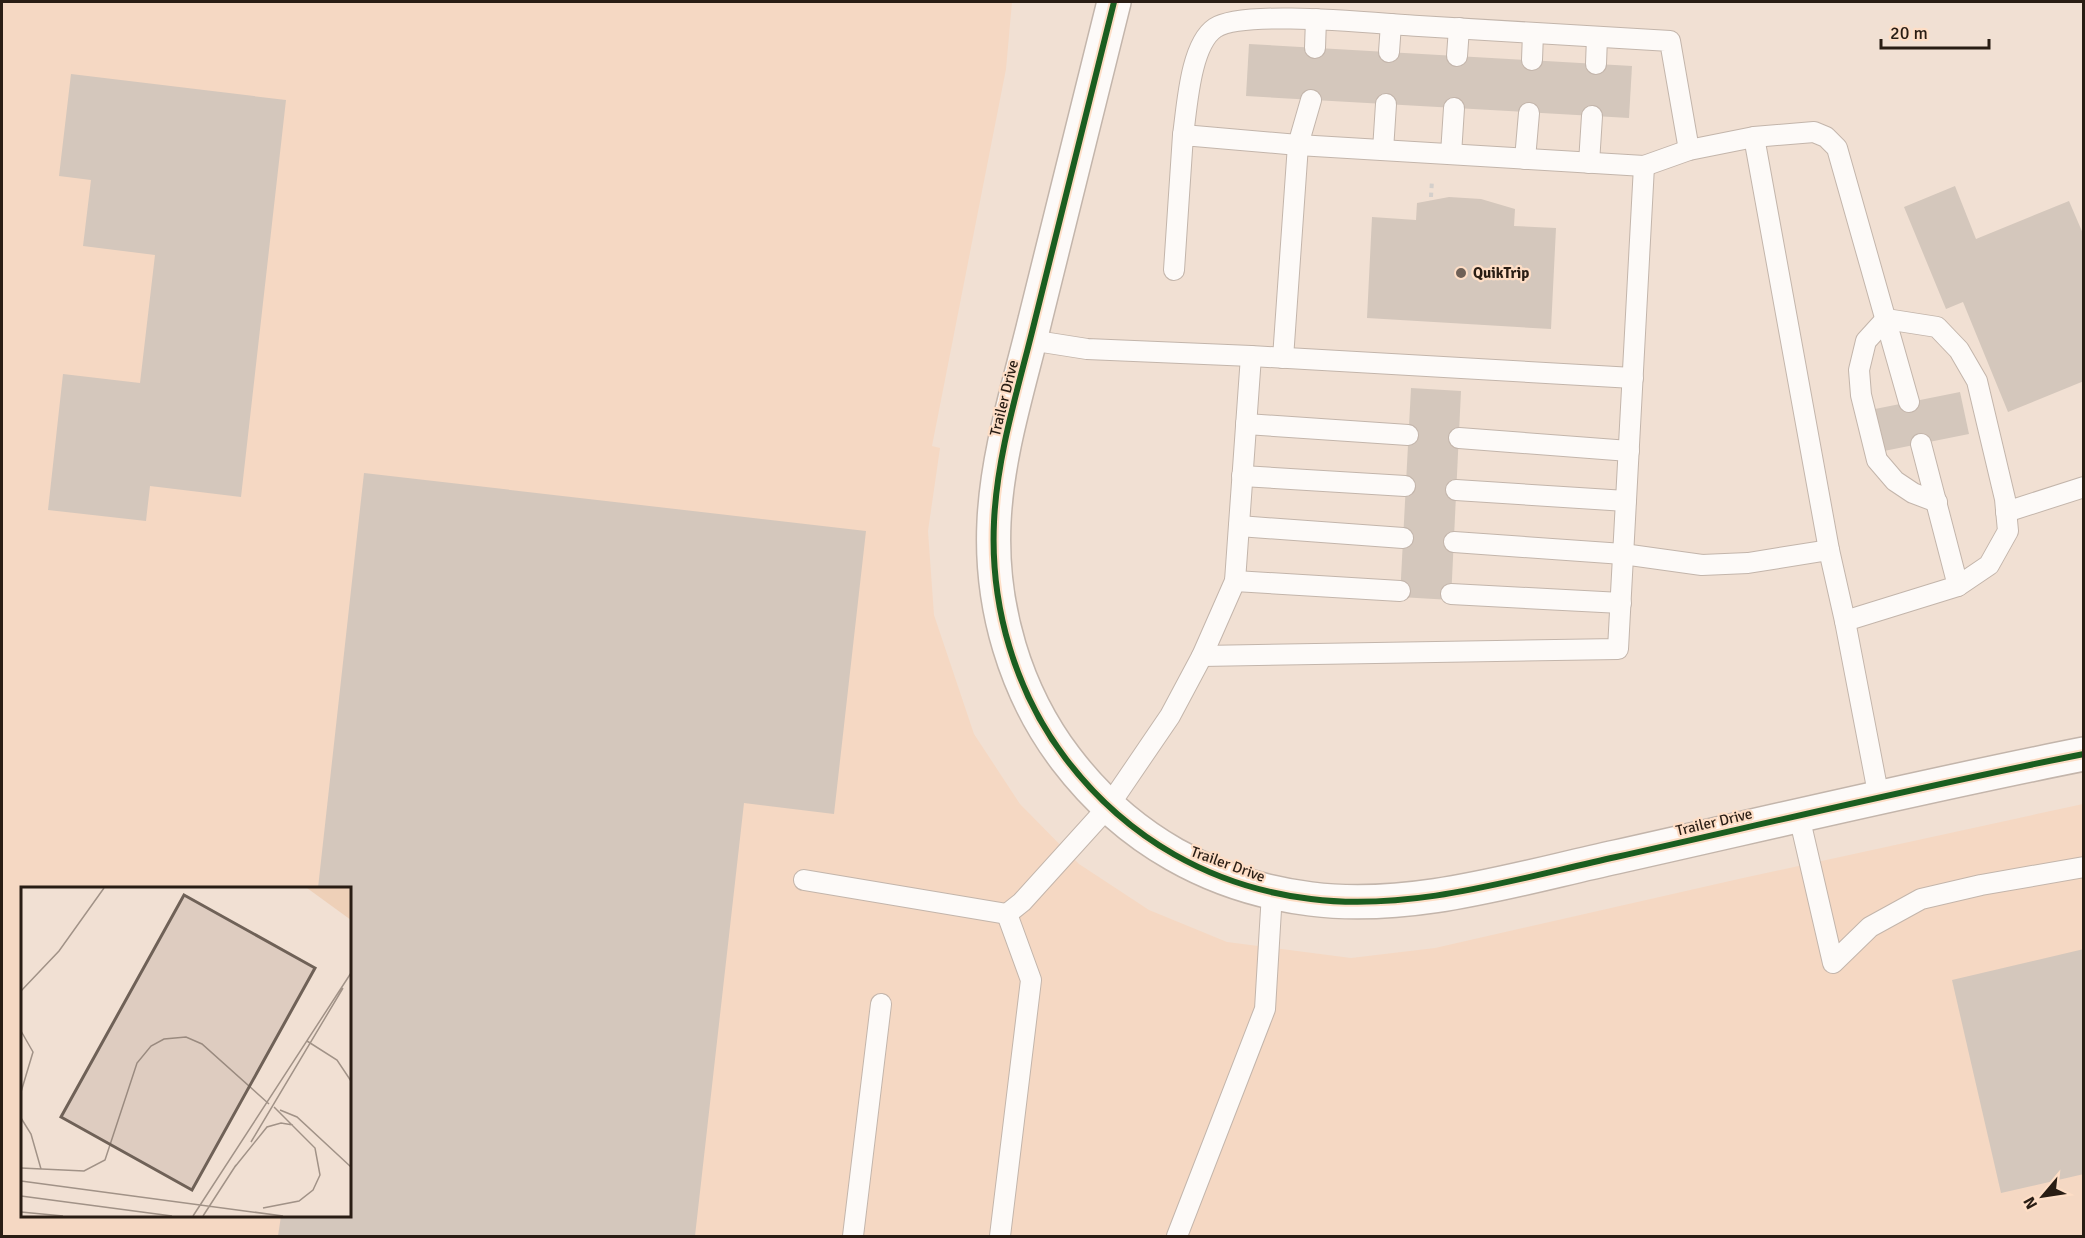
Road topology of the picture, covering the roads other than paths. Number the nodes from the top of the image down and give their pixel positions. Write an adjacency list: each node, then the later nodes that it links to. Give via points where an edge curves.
1 (1114, 2): 28 (street, Trailer Drive)
2 (1316, 20): 3 (lane); 7 (lane); 17 (lane, via 1243,20 1215,28 1201,47 1190,79)
3 (1391, 24): 4 (lane); 8 (lane)
4 (1459, 28): 5 (lane); 9 (lane)
5 (1533, 33): 6 (lane); 10 (lane)
6 (1597, 37): 11 (lane); 21 (lane, via 1670,41)
7 (1315, 48)
8 (1389, 52)
9 (1457, 56)
10 (1532, 60)
11 (1596, 64)
12 (1311, 100): 19 (lane)
13 (1386, 104): 20 (lane)
14 (1454, 108): 22 (lane)
15 (1529, 113): 23 (lane)
16 (1592, 116): 24 (lane)
17 (1183, 135): 19 (lane); 26 (lane)
18 (1754, 137): 21 (lane); 27 (lane, via 1814,132 1837,148); 48 (lane)
19 (1298, 145): 20 (lane); 30 (lane)
20 (1383, 150): 22 (lane)
21 (1689, 150): 25 (lane)
22 (1451, 154): 23 (lane)
23 (1525, 159): 24 (lane)
24 (1589, 163): 25 (lane)
25 (1644, 166): 31 (lane)
26 (1174, 270)
27 (1886, 319): 32 (lane); 43 (lane, via 1866,341 1859,370 1877,460 1895,481); 44 (lane, via 1937,327 1959,350 1977,381)
28 (1030, 340): 29 (lane, via 1087,349); 59 (street, Trailer Drive, via 1005,443 994,519 1001,614 1032,706 1056,746)
29 (1251, 356): 30 (lane); 33 (lane)
30 (1283, 357): 31 (lane)
31 (1633, 378): 37 (lane)
32 (1910, 402)
33 (1246, 424): 34 (lane); 38 (lane)
34 (1408, 435)
35 (1459, 438): 37 (lane)
36 (1921, 444): 43 (lane)
37 (1629, 451): 42 (lane)
38 (1242, 476): 39 (lane); 45 (lane)
39 (1405, 486)
40 (2084, 487): 44 (lane)
41 (1456, 490): 42 (lane)
42 (1626, 501): 49 (lane)
43 (1937, 502): 51 (lane)
44 (2006, 512): 51 (lane, via 2008,531 1989,565)
45 (1239, 526): 46 (lane); 50 (lane)
46 (1403, 538)
47 (1454, 542): 49 (lane)
48 (1829, 550): 49 (lane, via 1702,566); 55 (lane)
49 (1623, 554): 54 (lane)
50 (1235, 582): 52 (lane); 56 (lane)
51 (1958, 586): 55 (lane)
52 (1400, 591)
53 (1451, 594): 54 (lane)
54 (1621, 603): 56 (lane, via 1618,649)
55 (1845, 621): 58 (lane)
56 (1202, 656): 59 (lane, via 1170,716)
57 (2084, 754): 58 (street, Trailer Drive)
58 (1879, 798): 60 (street, Trailer Drive)
59 (1108, 807): 63 (street, Trailer Drive, via 1178,858 1209,873); 64 (lane)
60 (1799, 816): 61 (lane, via 1833,963 1870,927 1920,899); 63 (street, Trailer Drive, via 1477,888 1390,901 1313,900)
61 (2084, 867)
62 (804, 880): 64 (lane)
63 (1272, 893): 68 (lane, via 1265,1009)
64 (1007, 914): 67 (lane, via 1031,980)
65 (881, 1004): 66 (lane)
66 (853, 1236)
67 (1000, 1236)
68 (1178, 1236)

